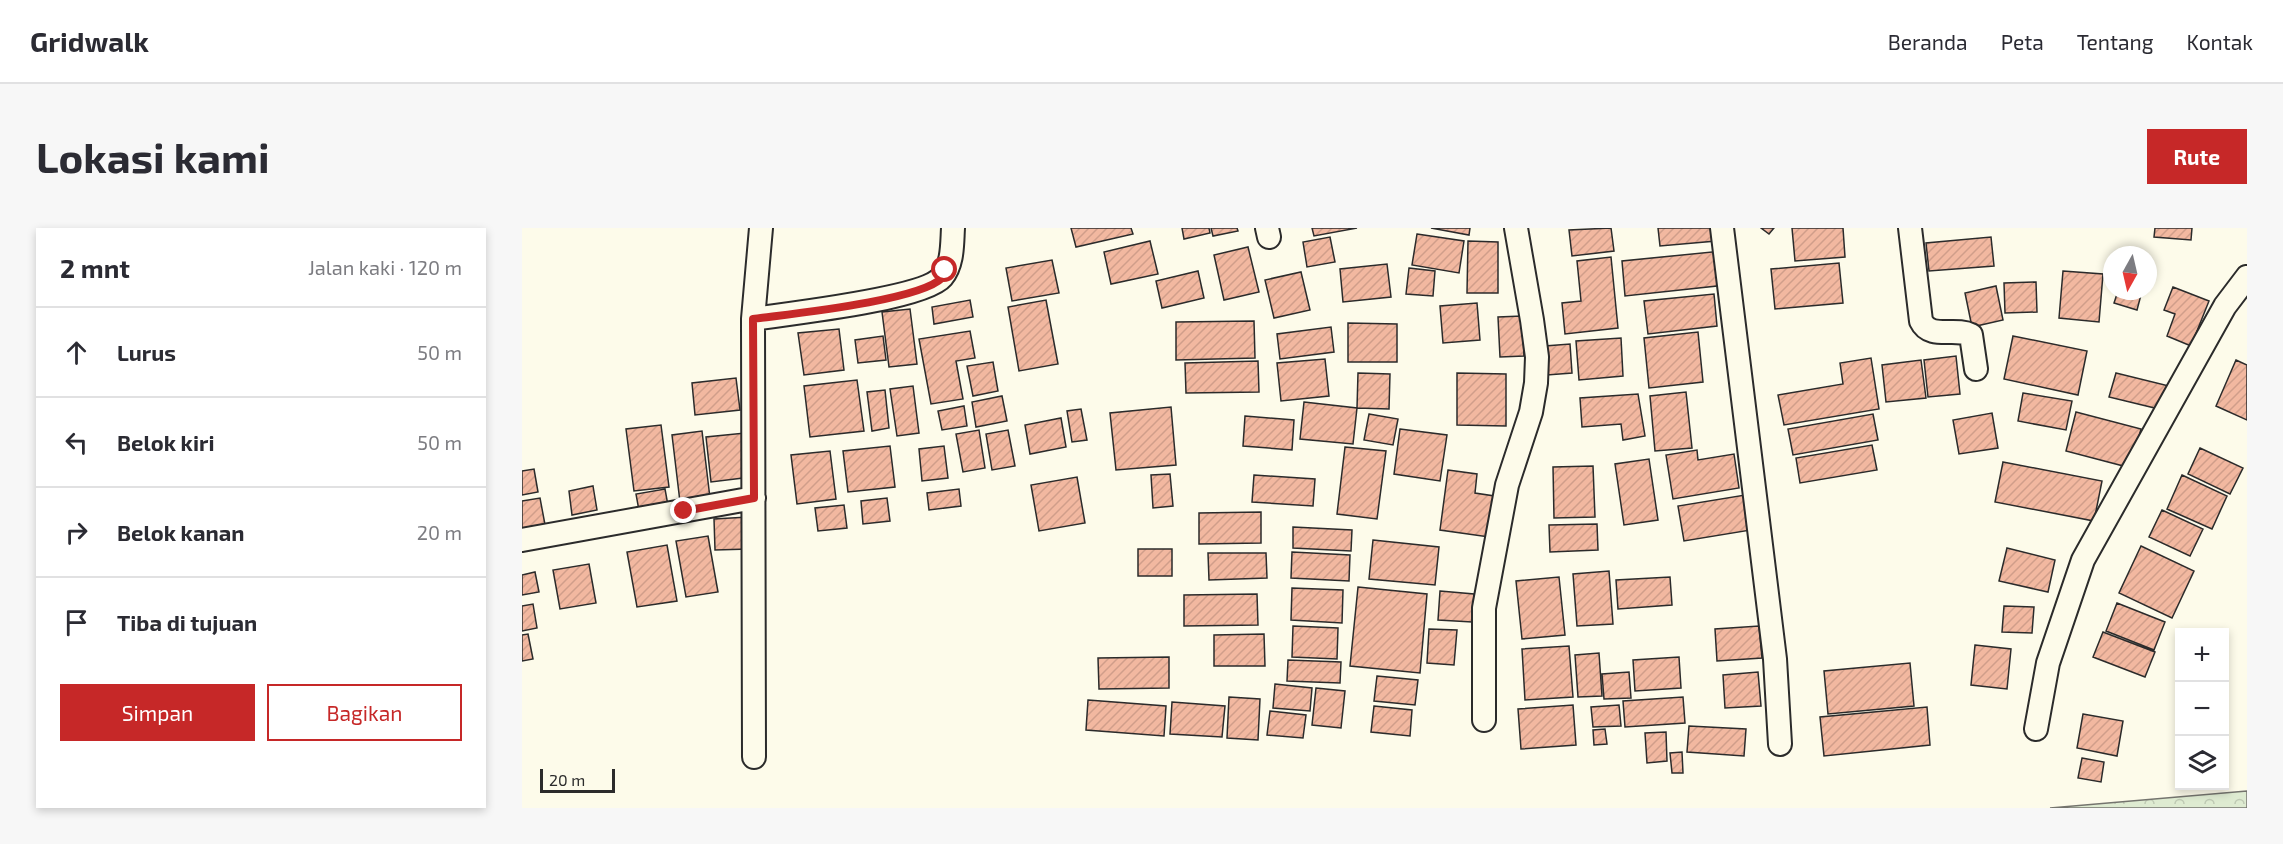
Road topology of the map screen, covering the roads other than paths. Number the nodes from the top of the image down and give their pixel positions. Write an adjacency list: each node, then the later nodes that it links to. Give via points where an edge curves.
1 (761, 228): 7 (street)
2 (953, 228): 7 (street, via 952,253 942,278 926,287 895,296)
3 (1516, 228): 11 (street, via 1533,329 1536,382 1531,412 1507,485 1484,608)
4 (1722, 228): 13 (street, via 1775,659)
5 (1910, 228): 8 (street, via 1921,321 1931,332 1971,334)
6 (2247, 277): 12 (street, via 2225,306 2083,560 2048,663)
7 (753, 319): 9 (street)
8 (1977, 369)
9 (754, 498): 10 (street); 14 (street)
10 (522, 540)
11 (1484, 720)
12 (2036, 729)
13 (1780, 744)
14 (754, 757)

